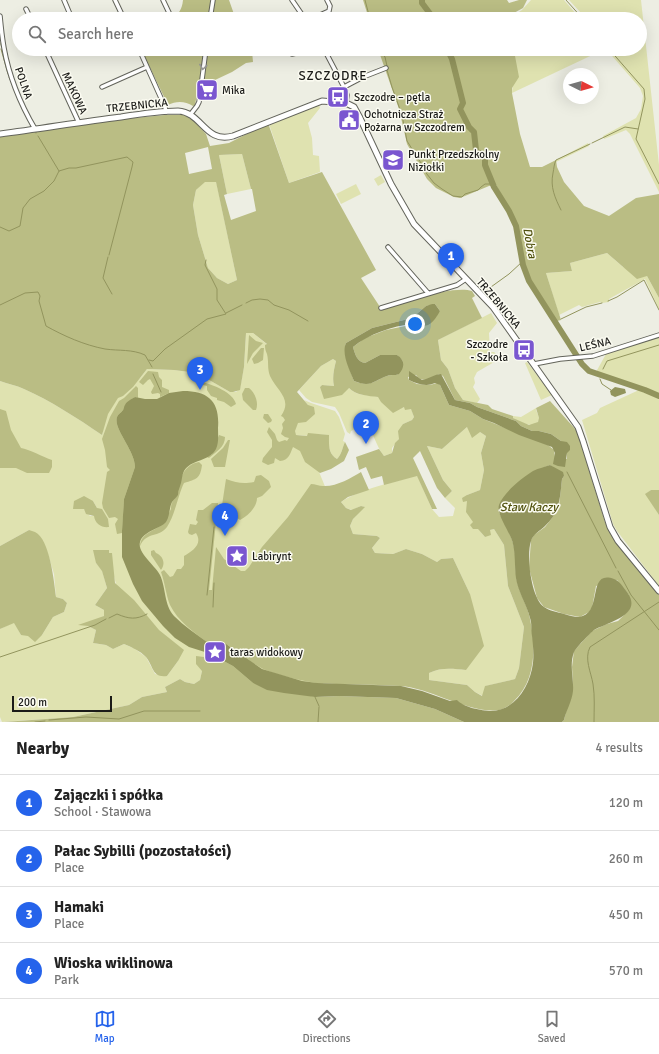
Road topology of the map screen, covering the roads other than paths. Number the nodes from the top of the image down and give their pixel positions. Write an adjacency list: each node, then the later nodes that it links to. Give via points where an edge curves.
1 (64, 0): 10 (street)
2 (115, 0): 11 (street)
3 (170, 0): 7 (street)
4 (213, 0): 13 (street)
5 (292, 0): 14 (street)
6 (327, 0): 15 (street, via 330,6)
7 (164, 2): 12 (street)
8 (26, 9): 9 (street)
9 (28, 12)
10 (69, 12)
11 (121, 12)
12 (169, 12)
13 (211, 12)
14 (300, 12)
15 (327, 12)
16 (0, 16): 29 (street, POLNA, via 3,47 21,104)
17 (48, 56): 28 (street, MAKOWA)
18 (142, 56): 21 (street)
19 (205, 56): 27 (street, one-way to 27, via 197,106)
20 (328, 56): 24 (street)
21 (147, 66): 23 (street); 26 (street)
22 (386, 68): 24 (street)
23 (102, 87)
24 (344, 87): 25 (street, via 347,95)
25 (346, 104): 27 (street, via 325,101 316,103 226,138 214,136); 32 (street, TRZEBNICKA, via 356,110 408,217)
26 (166, 112): 27 (street, TRZEBNICKA); 28 (street, TRZEBNICKA)
27 (190, 114)
28 (79, 123): 29 (street, TRZEBNICKA)
29 (35, 129): 30 (street, TRZEBNICKA)
30 (0, 134)
31 (388, 247): 33 (street)
32 (466, 279): 33 (street, via 457,285); 36 (street, TRZEBNICKA, via 493,307)
33 (428, 293): 34 (street)
34 (381, 308)
35 (659, 335): 36 (street, LEŚNA, via 603,353)
36 (534, 364): 37 (street, TRZEBNICKA, via 581,433 610,527 618,541)
37 (659, 591)

